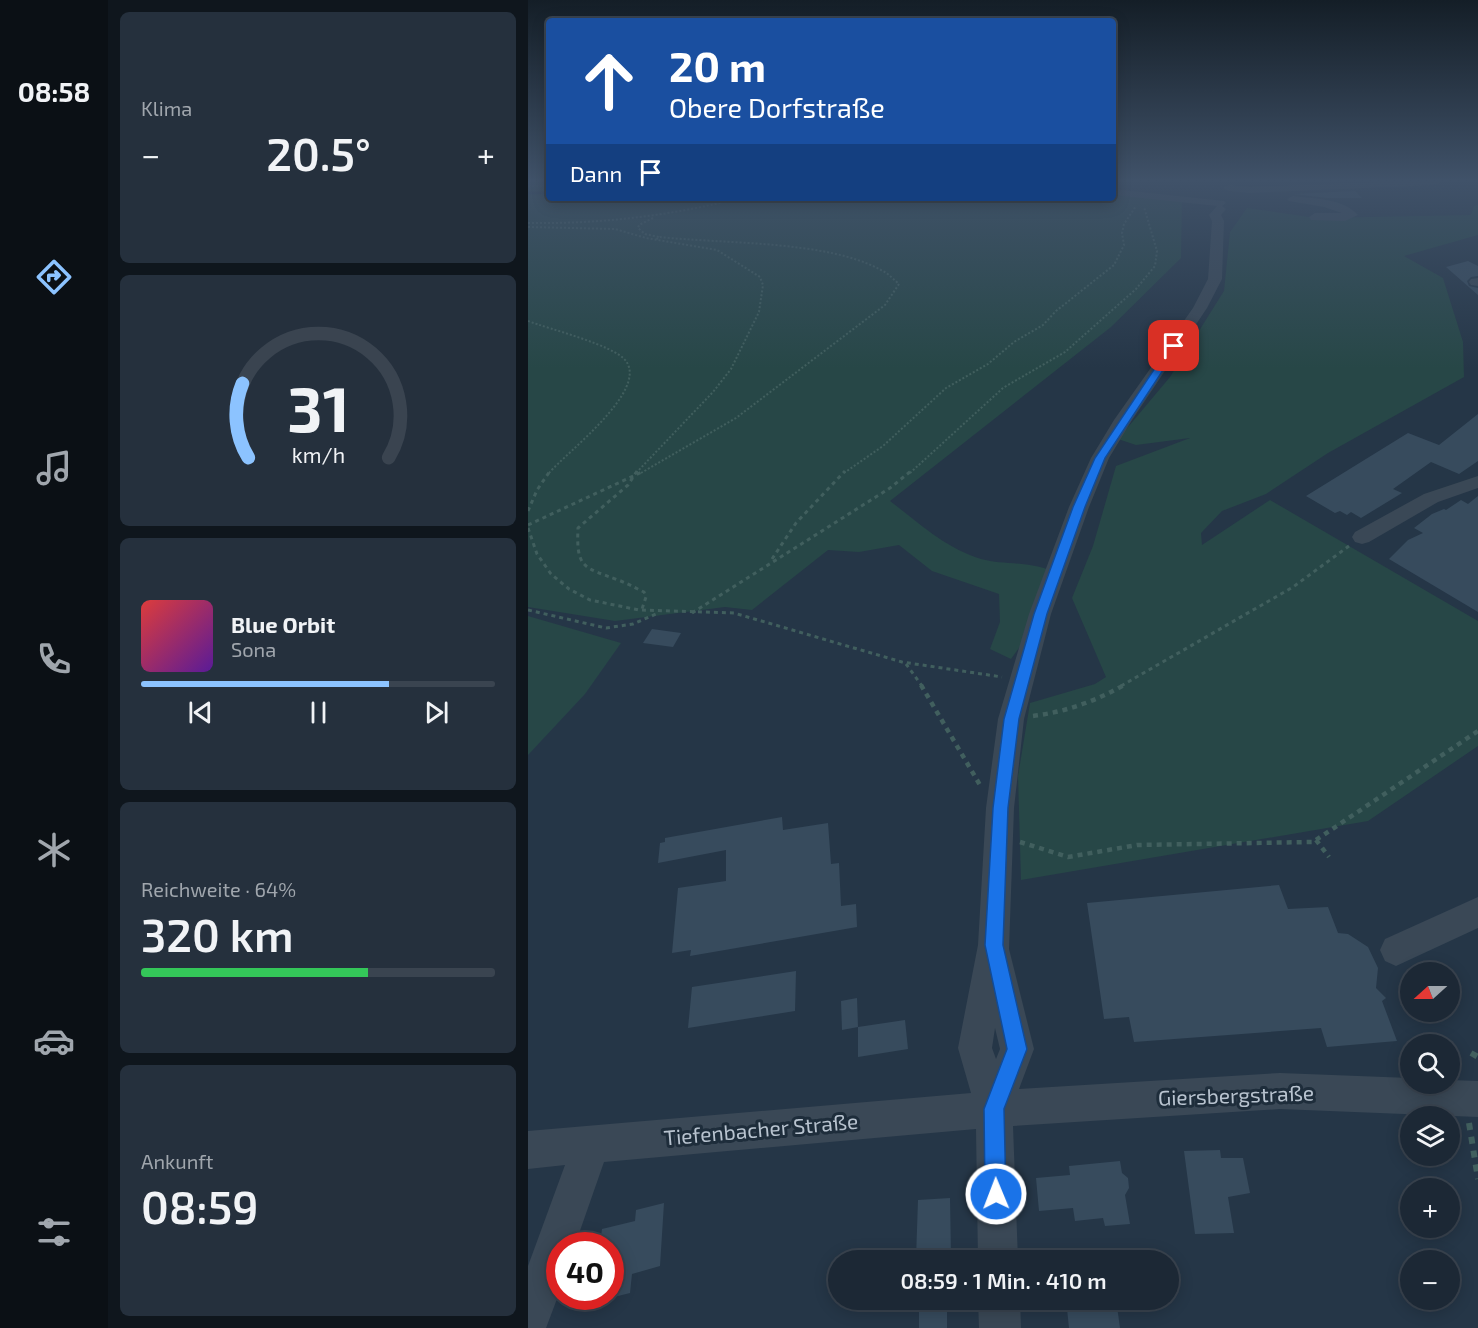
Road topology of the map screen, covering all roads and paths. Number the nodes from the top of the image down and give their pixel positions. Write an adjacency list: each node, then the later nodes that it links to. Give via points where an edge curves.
1 (680, 244): 7 (path, via 717,250 755,272 763,285 759,312 730,369 702,406)
2 (737, 244): 7 (path, via 833,255 882,269 899,284 885,305 736,418)
3 (1123, 244): 12 (path, via 1114,265 1043,326 946,388 888,442 846,470 796,524)
4 (1154, 244): 12 (path, via 1155,266 1136,289 1065,352 1003,388 890,488)
5 (1218, 244): 18 (street, via 1217,269 1209,294 1100,458 1059,560)
6 (528, 321): 9 (path, via 613,352 626,361 632,376 621,400 549,472)
7 (635, 476): 10 (path); 14 (path, via 578,528 576,543 585,566 594,573 644,592)
8 (1478, 482): 11 (street, via 1431,498)
9 (528, 512)
10 (528, 527): 14 (path, via 536,556 555,578 597,603)
11 (1362, 537): 19 (path, via 1293,587 1105,696 1055,713)
12 (771, 561): 16 (path)
13 (528, 610): 15 (path, via 606,628 633,624)
14 (641, 612): 15 (path)
15 (659, 612): 16 (path)
16 (692, 613): 17 (path, via 738,613)
17 (905, 663): 18 (path, via 975,670); 21 (path, via 926,692)
18 (1020, 681): 19 (street)
19 (1011, 719): 21 (street)
20 (1478, 731): 22 (path)
21 (1000, 822): 22 (path, via 1068,857 1137,845); 29 (street, via 994,945 1017,1049)
22 (1316, 840): 23 (path)
23 (1329, 857)
24 (1478, 912): 25 (street)
25 (1396, 950)
26 (1471, 1053): 27 (path)
27 (1478, 1057)
28 (1472, 1098): 29 (street, Giersbergstraße, via 1280,1091); 32 (path)
29 (994, 1109): 30 (street, Tiefenbacher Straße); 33 (street)
30 (591, 1146): 31 (street, Tiefenbacher Straße); 35 (street)
31 (528, 1150)
32 (1478, 1179)
33 (998, 1250)
34 (999, 1310): 36 (street)
35 (528, 1322)
36 (1000, 1328)

